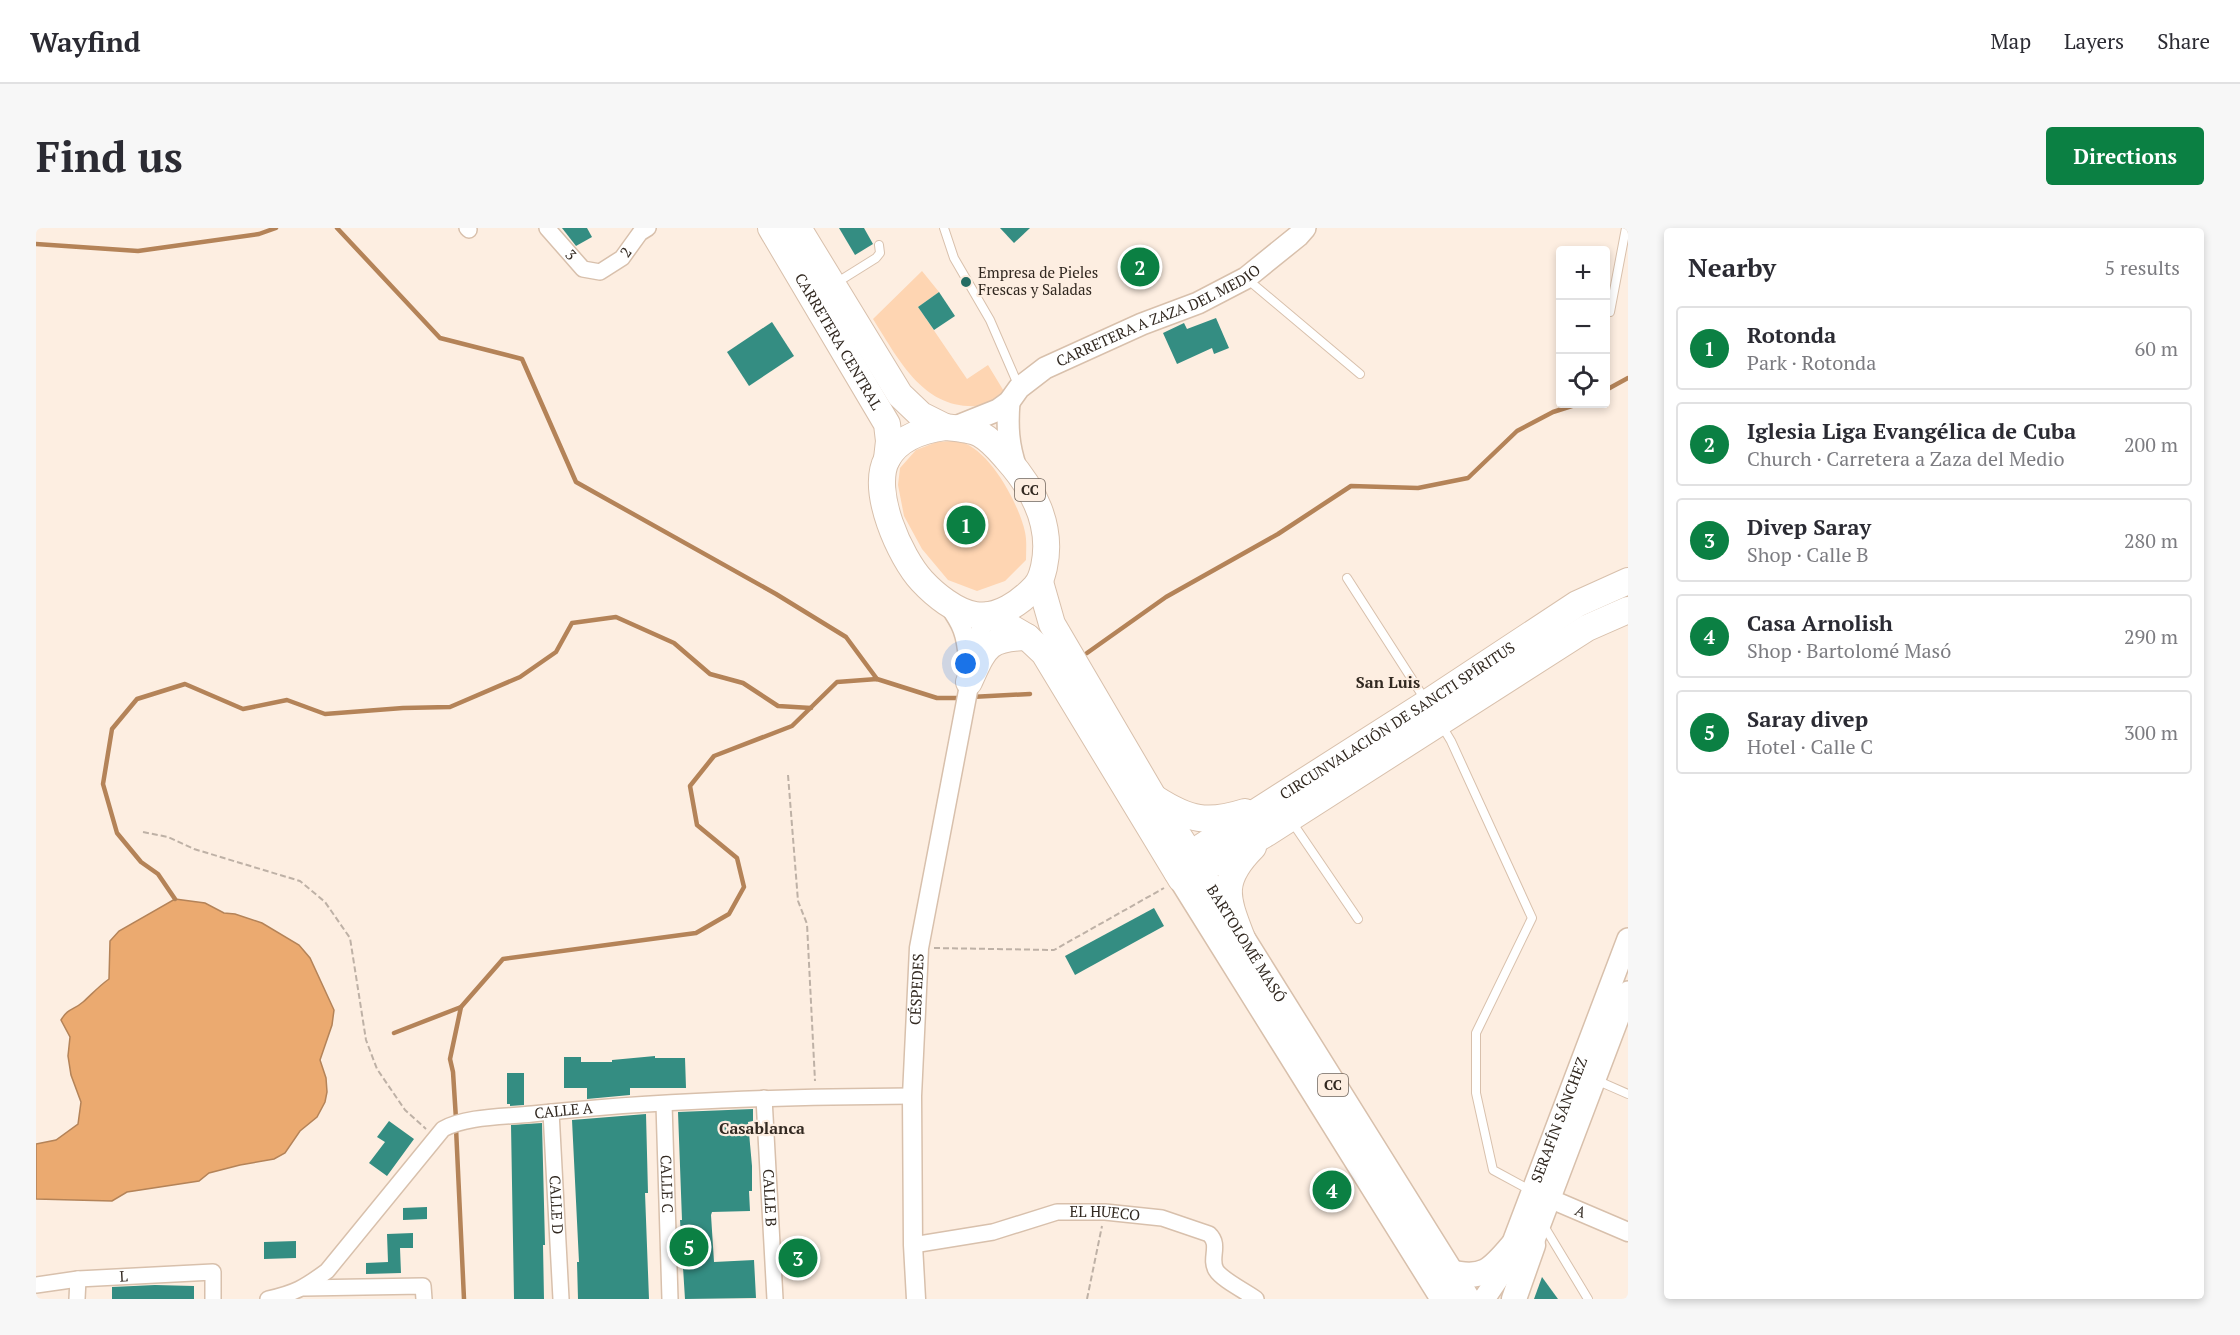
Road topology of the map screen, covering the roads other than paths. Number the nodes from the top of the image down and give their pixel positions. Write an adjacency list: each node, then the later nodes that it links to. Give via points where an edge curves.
1 (547, 228): 9 (street, 3, via 583,269)
2 (771, 228): 16 (highway, CARRETERA CENTRAL / CC, via 887,424)
3 (798, 228): 11 (highway, CARRETERA CENTRAL / CC)
4 (944, 228): 14 (lane, via 954,258 990,320)
5 (1305, 228): 10 (main road, CARRETERA A ZAZA DEL MEDIO)
6 (1626, 228): 12 (lane)
7 (641, 230): 9 (street, 2, via 622,258)
8 (879, 245): 11 (lane, via 876,258)
9 (600, 272)
10 (1246, 278): 13 (lane); 14 (main road, CARRETERA A ZAZA DEL MEDIO, via 1198,303 1045,368)
11 (834, 285): 15 (highway, CARRETERA CENTRAL / CC, via 900,395 921,415)
12 (1610, 312)
13 (1360, 374)
14 (1014, 395): 15 (main road, CARRETERA A ZAZA DEL MEDIO, via 988,415); 17 (main road, via 1008,446)
15 (949, 427): 16 (highway, CC, via 925,430 911,437); 17 (highway, CC, via 979,433)
16 (887, 459): 21 (highway, CC, via 881,480 884,506 901,549 921,581)
17 (1016, 468): 20 (highway, CC, via 1032,493 1045,531 1046,558)
18 (1347, 578): 26 (lane)
19 (1628, 581): 26 (highway, CIRCUNVALACIÓN DE SANCTI SPÍRITUS, via 1577,604)
20 (1040, 582): 23 (highway, via 1016,604); 27 (highway, BARTOLOMÉ MASÓ / CC, via 1052,624)
21 (945, 601): 23 (highway, CC, via 966,612); 25 (street, CÉSPEDES, via 960,621 966,638)
22 (1628, 610): 26 (highway, CIRCUNVALACIÓN DE SANCTI SPÍRITUS, via 1587,628)
23 (988, 616): 24 (highway, BARTOLOMÉ MASÓ / CC); 25 (street, CÉSPEDES, via 979,633)
24 (1028, 637): 25 (highway, via 999,640 982,652); 30 (highway, BARTOLOMÉ MASÓ / CC, via 1044,653)
25 (968, 685): 37 (street, CÉSPEDES, via 919,948)
26 (1433, 713): 28 (highway, CIRCUNVALACIÓN DE SANCTI SPÍRITUS); 41 (lane, via 1451,741 1532,918 1476,1033 1476,1093 1493,1170)
27 (1154, 798): 28 (highway, via 1197,819 1224,819 1256,809); 30 (highway, BARTOLOMÉ MASÓ / CC)
28 (1286, 807): 29 (highway, CIRCUNVALACIÓN DE SANCTI SPÍRITUS); 30 (highway, CIRCUNVALACIÓN DE SANCTI SPÍRITUS, via 1203,846); 31 (lane)
29 (1267, 833): 30 (highway, CIRCUNVALACIÓN DE SANCTI SPÍRITUS); 33 (highway, via 1234,870 1229,884 1229,904)
30 (1187, 869): 33 (main road, BARTOLOMÉ MASÓ / CC); 59 (main road, BARTOLOMÉ MASÓ / CC)
31 (1358, 919)
32 (1628, 939): 41 (main road, SERAFÍN SÁNCHEZ)
33 (1244, 941): 46 (main road, BARTOLOMÉ MASÓ / CC)
34 (1628, 992): 35 (main road, SERAFÍN SÁNCHEZ)
35 (1594, 1080): 36 (lane); 41 (main road, SERAFÍN SÁNCHEZ)
36 (1628, 1094)
37 (912, 1096): 38 (street, CALLE A); 44 (street, CÉSPEDES)
38 (764, 1098): 39 (street, CALLE A); 56 (street, CALLE B)
39 (664, 1104): 40 (street, CALLE A); 55 (street, CALLE C)
40 (551, 1112): 49 (street, CALLE A, via 455,1123 443,1129 327,1271); 54 (street, CALLE D)
41 (1541, 1195): 42 (main road, SERAFÍN SÁNCHEZ); 43 (street, A); 45 (main road, SERAFÍN SÁNCHEZ)
42 (1542, 1222): 45 (main road, SERAFÍN SÁNCHEZ); 64 (lane)
43 (1628, 1232)
44 (913, 1245): 57 (street, CÉSPEDES); 58 (street, EL HUECO, via 993,1232 1057,1212 1162,1218 1209,1234 1216,1244 1214,1263 1218,1273)
45 (1523, 1246): 46 (main road, via 1478,1275); 61 (main road, SERAFÍN SÁNCHEZ); 62 (main road, SERAFÍN SÁNCHEZ); 63 (main road)
46 (1449, 1272): 60 (main road, BARTOLOMÉ MASÓ / CC)
47 (78, 1279): 48 (street, L); 51 (street); 52 (street, L, via 213,1272)
48 (36, 1286)
49 (298, 1291): 50 (street); 53 (street)
50 (423, 1293)
51 (77, 1299)
52 (213, 1299)
53 (268, 1299)
54 (561, 1299)
55 (670, 1299)
56 (775, 1299)
57 (916, 1299)
58 (1256, 1299)
59 (1443, 1299)
60 (1468, 1299)
61 (1484, 1299)
62 (1506, 1299)
63 (1514, 1299)
64 (1588, 1299)

